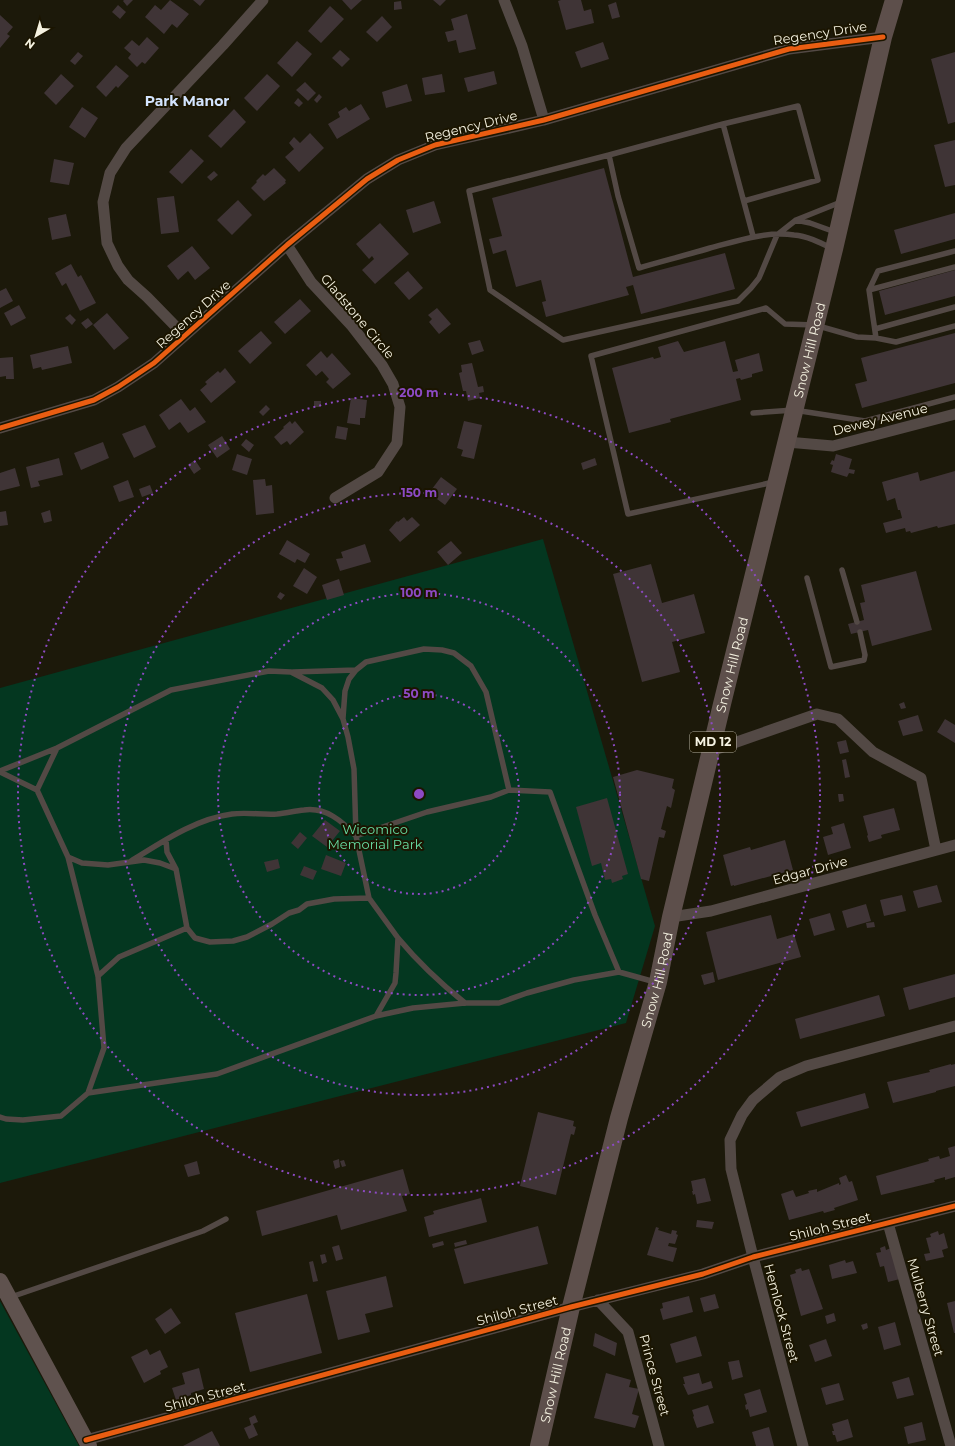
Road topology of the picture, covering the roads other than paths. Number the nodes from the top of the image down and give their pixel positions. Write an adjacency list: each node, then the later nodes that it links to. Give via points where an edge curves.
1 (263, 0): 22 (street, via 126,148 110,173 104,202 107,243 128,280 147,296)
2 (504, 0): 5 (street, via 522,46)
3 (894, 0): 4 (main road, Snow Hill Road / MD 12)
4 (883, 37): 5 (street, Regency Drive, via 789,49); 8 (main road, Snow Hill Road / MD 12)
5 (544, 120): 14 (street, Regency Drive, via 435,145 398,160 367,179)
6 (723, 124): 7 (lane); 9 (lane); 9 (lane, via 798,106 818,180)
7 (609, 155): 11 (lane, via 469,190 490,290 562,340 738,301 759,278); 12 (lane, via 639,268)
8 (845, 200): 10 (lane); 13 (main road, Snow Hill Road / MD 12)
9 (744, 201): 12 (lane)
10 (796, 220): 11 (lane); 13 (lane, via 810,223)
11 (777, 235): 12 (lane); 13 (lane, via 787,234 817,241)
12 (753, 236)
13 (836, 241): 19 (main road, Snow Hill Road / MD 12)
14 (287, 244): 22 (street, Regency Drive); 31 (street, Gladstone Circle, via 311,282 351,325 382,365 393,384 400,407 397,443 378,472)
15 (955, 251): 17 (lane, via 878,271)
16 (955, 267): 17 (lane)
17 (870, 290): 21 (lane)
18 (955, 307): 21 (lane)
19 (815, 325): 23 (lane, via 857,337); 25 (main road, Snow Hill Road / MD 12); 30 (lane, via 785,324 766,308 591,356 628,514)
20 (955, 326): 23 (lane, via 896,342)
21 (875, 329): 23 (lane)
22 (184, 336): 28 (street, Regency Drive, via 154,363 118,388 94,400)
23 (876, 338)
24 (955, 397): 25 (lane, via 865,422)
25 (794, 410): 26 (lane); 29 (main road, Snow Hill Road / MD 12)
26 (753, 413)
27 (955, 414): 29 (street, Dewey Avenue, via 833,446)
28 (0, 428)
29 (787, 442): 30 (main road, Snow Hill Road / MD 12)
30 (776, 482): 40 (main road, Snow Hill Road / MD 12)
31 (335, 498)
32 (842, 570): 34 (lane)
33 (807, 578): 35 (lane, via 831,667 864,660)
34 (857, 622)
35 (860, 632)
36 (356, 670): 37 (lane); 38 (lane, via 349,679 345,691); 43 (lane, via 366,662 424,649 454,653 471,666 486,692)
37 (291, 672): 38 (lane, via 322,688 333,700); 39 (lane, via 269,671 172,690)
38 (343, 719): 44 (lane, via 354,769)
39 (57, 748): 41 (lane); 42 (lane)
40 (711, 751): 47 (street, via 817,714 838,719 873,752 920,778); 52 (main road, Snow Hill Road / MD 12)
41 (0, 771): 42 (lane)
42 (37, 790): 48 (lane)
43 (509, 790): 44 (lane, via 491,797 427,812); 55 (lane, via 550,792 595,915)
44 (356, 836): 45 (lane, via 330,814 305,810 290,813 233,814 211,818); 51 (lane)
45 (166, 840): 49 (lane); 50 (lane, via 167,852)
46 (955, 845): 47 (street, Edgar Drive)
47 (936, 850): 52 (street, Edgar Drive, via 711,911)
48 (68, 857): 49 (lane, via 82,863 108,865); 56 (lane)
49 (131, 861): 50 (lane, via 144,860)
50 (176, 869): 53 (lane)
51 (370, 898): 53 (lane, via 334,899 307,904 247,937 233,941 210,942 195,938); 54 (lane)
52 (671, 918): 57 (main road, Snow Hill Road / MD 12)
53 (187, 928): 56 (lane, via 119,957)
54 (398, 938): 58 (lane, via 439,982); 59 (lane, via 395,983)
55 (619, 972): 57 (lane); 58 (lane, via 574,980 499,1003)
56 (98, 976): 61 (lane, via 104,1048)
57 (658, 982): 70 (main road, Snow Hill Road / MD 12, via 619,1118)
58 (464, 1003): 59 (lane, via 413,1008)
59 (376, 1016): 61 (lane, via 217,1074)
60 (955, 1026): 66 (street, Hemlock Street, via 806,1066 780,1077 753,1100 742,1115 730,1140 731,1169)
61 (88, 1093): 62 (lane, via 61,1116 23,1120)
62 (0, 1118)
63 (955, 1206): 65 (street, Shiloh Street)
64 (226, 1219): 68 (lane, via 203,1231)
65 (888, 1223): 66 (street, Shiloh Street); 75 (street, Mulberry Street)
66 (753, 1257): 69 (street, Shiloh Street, via 703,1274); 74 (street, Hemlock Street)
67 (0, 1281): 68 (street)
68 (9, 1298): 71 (street)
69 (598, 1300): 70 (street, Shiloh Street); 73 (street, Prince Street, via 628,1332)
70 (571, 1307): 71 (street, Shiloh Street); 72 (main road, Snow Hill Road / MD 12)
71 (88, 1443)
72 (539, 1446)
73 (659, 1446)
74 (803, 1446)
75 (951, 1446)

